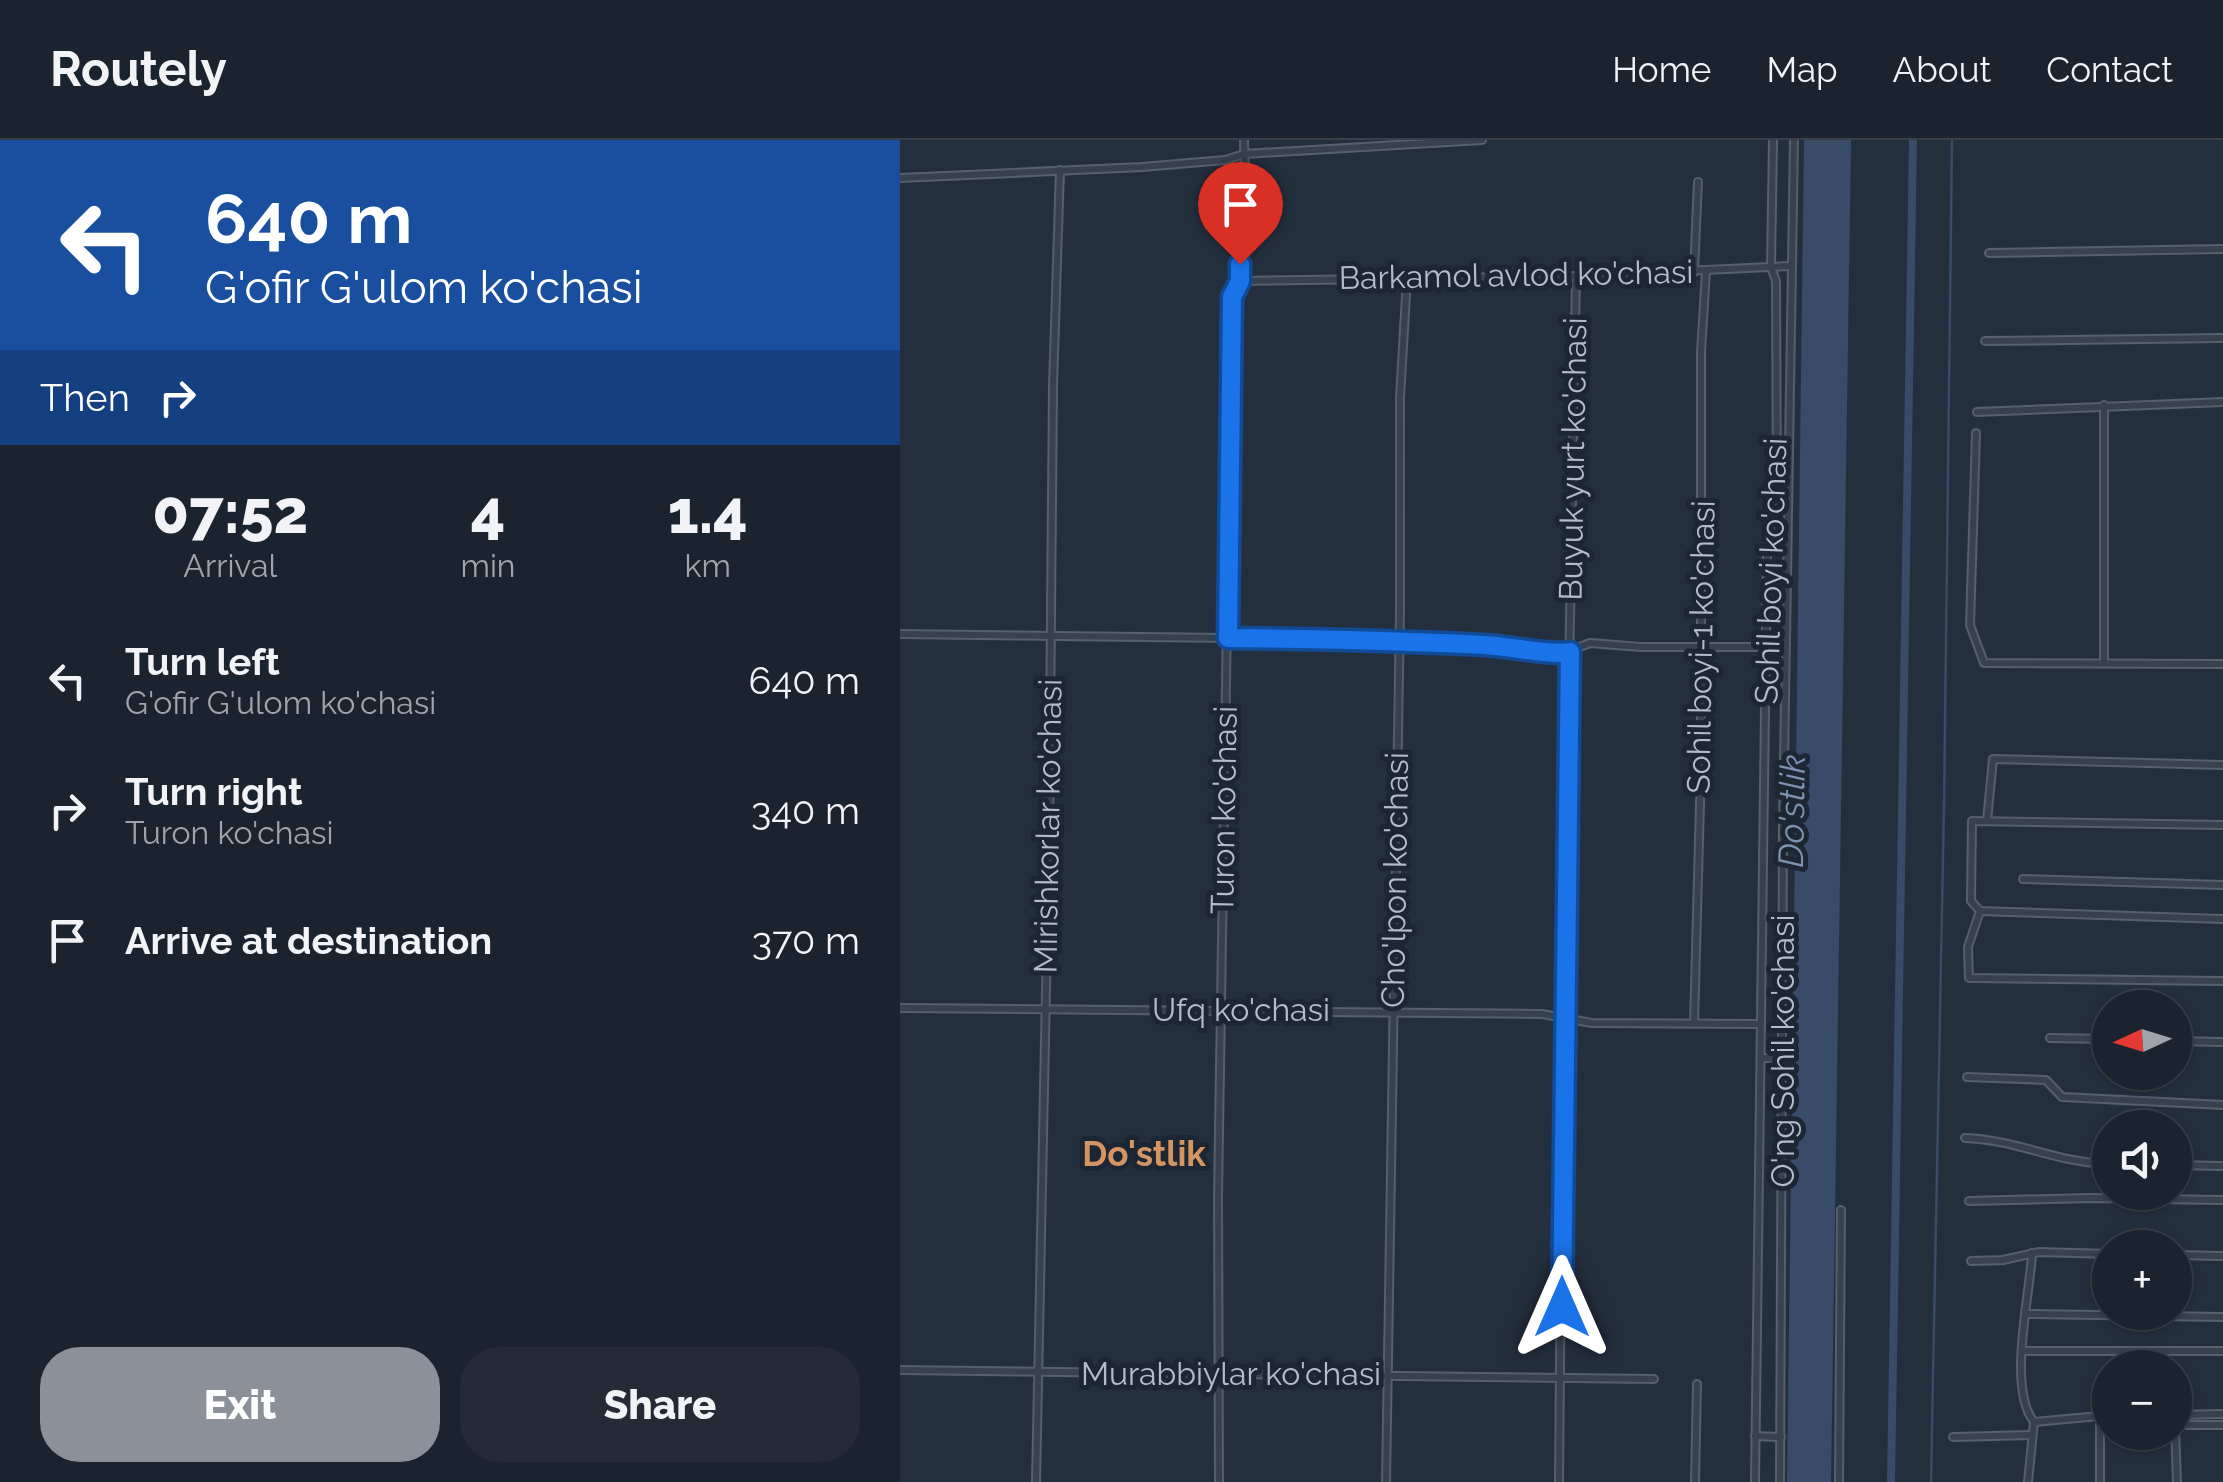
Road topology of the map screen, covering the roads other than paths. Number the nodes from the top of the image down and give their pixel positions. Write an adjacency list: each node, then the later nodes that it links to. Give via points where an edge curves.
1 (1244, 140): 5 (street, Turon ko'chasi)
2 (1482, 140): 5 (street)
3 (1772, 140): 12 (street, Sohil boyi ko'chasi)
4 (1794, 140): 11 (street, O'ng Sohil ko'chasi)
5 (1244, 154): 6 (street); 17 (street, Turon ko'chasi)
6 (1060, 170): 7 (street); 25 (street, Mirishkorlar ko'chasi)
7 (900, 178)
8 (1698, 182): 14 (street)
9 (2223, 249): 10 (street)
10 (1988, 253)
11 (1792, 266): 12 (street, Barkamol avlod ko'chasi); 53 (street, O'ng Sohil ko'chasi)
12 (1771, 267): 13 (street, Barkamol avlod ko'chasi); 28 (street, Sohil boyi ko'chasi, via 1776,509 1767,554)
13 (1706, 271): 14 (street, Barkamol avlod ko'chasi); 29 (street, Sohil boyi-1 ko'chasi)
14 (1694, 272): 15 (street, Barkamol avlod ko'chasi)
15 (1576, 276): 16 (street, Barkamol avlod ko'chasi); 30 (street, Buyuk yurt ko'chasi)
16 (1407, 278): 17 (street, Barkamol avlod ko'chasi); 27 (street, Cho'lpon ko'chasi)
17 (1240, 281): 26 (street, Turon ko'chasi, via 1232,297)
18 (2223, 338): 19 (street)
19 (1985, 340)
20 (2223, 402): 21 (street)
21 (2104, 406): 22 (street); 31 (street)
22 (1977, 412)
23 (1976, 433): 31 (street, via 1970,624 1984,663)
24 (900, 634): 25 (street)
25 (1051, 637): 26 (street); 42 (street, Mirishkorlar ko'chasi)
26 (1228, 638): 27 (street); 43 (street, Turon ko'chasi)
27 (1398, 640): 30 (street); 44 (street, Cho'lpon ko'chasi)
28 (1766, 646): 29 (street); 47 (street, Sohil boyi ko'chasi)
29 (1699, 647): 30 (street, via 1590,642); 46 (street, Sohil boyi-1 ko'chasi)
30 (1570, 652): 45 (street, Buyuk yurt ko'chasi)
31 (2104, 662): 32 (street)
32 (2223, 664)
33 (2223, 765): 34 (street, via 1993,759)
34 (1987, 821): 35 (street); 38 (street, via 1972,821 1971,901)
35 (2223, 825)
36 (2022, 879): 37 (street)
37 (2223, 885)
38 (1980, 912): 39 (street); 40 (street, via 1968,948 1969,978)
39 (2223, 919)
40 (2223, 982)
41 (900, 1008): 42 (street, Ufq ko'chasi)
42 (1045, 1010): 43 (street, Ufq ko'chasi); 73 (street, Mirishkorlar ko'chasi)
43 (1222, 1010): 44 (street, Ufq ko'chasi); 74 (street, Turon ko'chasi)
44 (1394, 1012): 45 (street, Ufq ko'chasi); 75 (street, Cho'lpon ko'chasi)
45 (1563, 1017): 46 (street, Ufq ko'chasi); 76 (street, Buyuk yurt ko'chasi)
46 (1694, 1024): 47 (street, Ufq ko'chasi)
47 (1761, 1024): 52 (street, Sohil boyi ko'chasi)
48 (2050, 1038): 49 (street)
49 (2092, 1039)
50 (2192, 1041): 51 (street)
51 (2223, 1042)
52 (1761, 1058): 53 (street); 86 (street, Sohil boyi ko'chasi)
53 (1782, 1058): 87 (street, O'ng Sohil ko'chasi)
54 (1967, 1077): 55 (street, via 2046,1080 2062,1097)
55 (2223, 1106)
56 (1965, 1138): 57 (street)
57 (2092, 1163)
58 (2192, 1165): 59 (street)
59 (2223, 1166)
60 (2223, 1200): 61 (street)
61 (1969, 1201)
62 (1841, 1210): 98 (street)
63 (2032, 1252): 64 (street); 67 (street); 68 (street)
64 (2092, 1254)
65 (2192, 1255): 66 (street)
66 (2223, 1256)
67 (1971, 1260)
68 (2027, 1314): 69 (street); 70 (street)
69 (2223, 1317)
70 (2022, 1351): 71 (street); 82 (street, via 2025,1411)
71 (2223, 1351)
72 (900, 1370): 73 (street, Murabbiylar ko'chasi)
73 (1038, 1372): 74 (street, Murabbiylar ko'chasi); 91 (street, Mirishkorlar ko'chasi)
74 (1217, 1375): 75 (street, Murabbiylar ko'chasi); 92 (street, Turon ko'chasi)
75 (1390, 1375): 76 (street, Murabbiylar ko'chasi); 93 (street, Cho'lpon ko'chasi)
76 (1561, 1379): 77 (street, Murabbiylar ko'chasi); 94 (street, Buyuk yurt ko'chasi)
77 (1654, 1379)
78 (1697, 1384): 95 (street)
79 (2223, 1414): 80 (street)
80 (2192, 1415)
81 (2092, 1417): 82 (street)
82 (2034, 1422): 85 (street)
83 (2223, 1425): 84 (street)
84 (2192, 1426)
85 (2032, 1435): 88 (street); 99 (street)
86 (1756, 1436): 87 (street); 96 (street, Sohil boyi ko'chasi)
87 (1781, 1437): 97 (street, O'ng Sohil ko'chasi)
88 (1954, 1437)
89 (2100, 1450): 100 (street)
90 (2175, 1450): 101 (street)
91 (1036, 1482)
92 (1219, 1482)
93 (1386, 1482)
94 (1559, 1482)
95 (1695, 1482)
96 (1755, 1482)
97 (1780, 1482)
98 (1839, 1482)
99 (2028, 1482)
100 (2100, 1482)
101 (2176, 1482)

